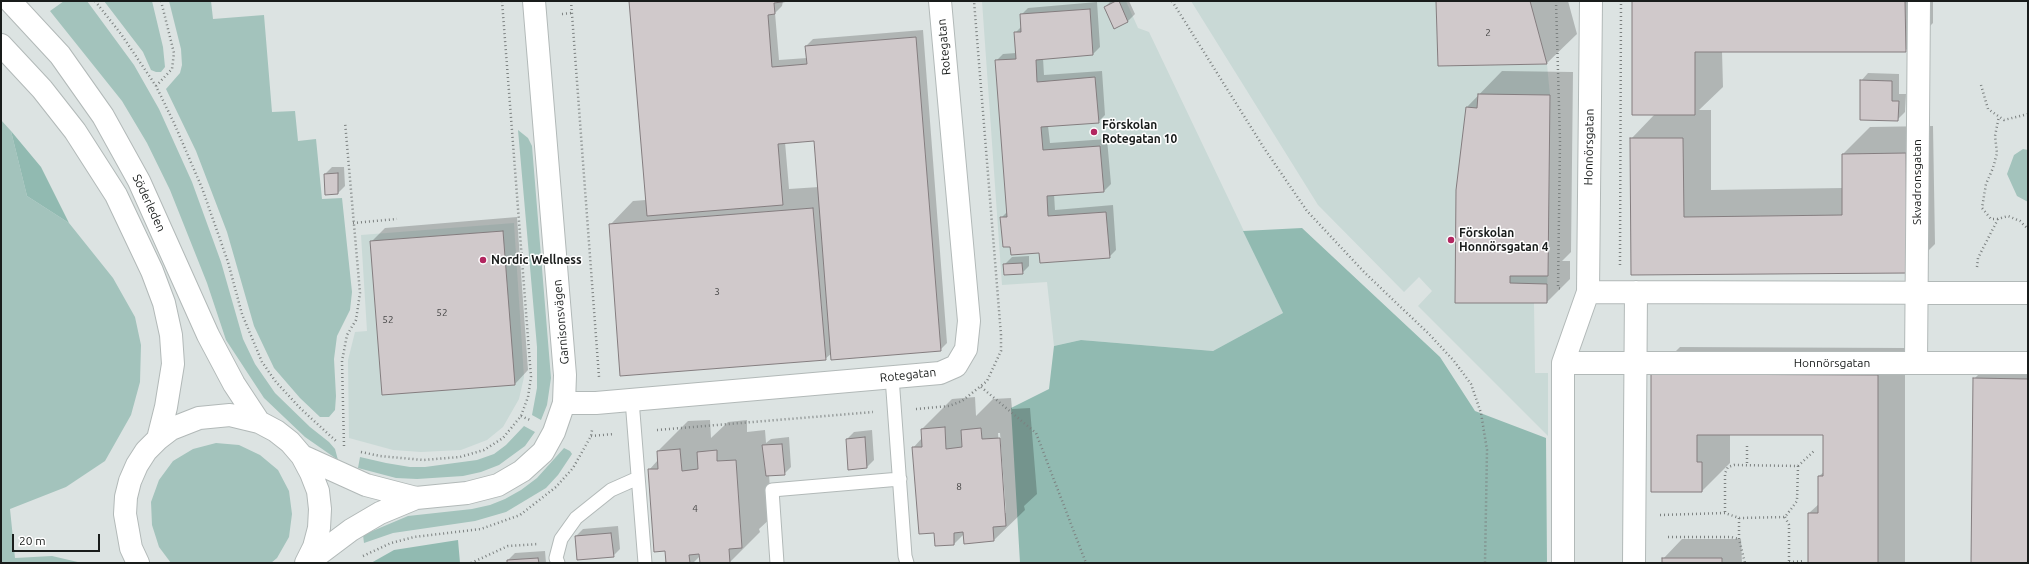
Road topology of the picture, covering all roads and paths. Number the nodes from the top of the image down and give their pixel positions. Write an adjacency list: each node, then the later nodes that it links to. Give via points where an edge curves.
1 (10, 1): 37 (street, Söderleden, via 60,55 103,116 139,181 208,335 234,384)
2 (95, 1): 15 (path)
3 (161, 1): 15 (path, via 174,54 172,69)
4 (502, 1): 45 (path, via 531,377 528,397 521,416 503,438 484,450 460,457 423,460)
5 (534, 1): 35 (street, Garnisonsvägen, via 564,347)
6 (940, 1): 32 (street, Rotegatan, via 969,321 966,349 956,366 940,373)
7 (974, 1): 33 (path, via 1001,335 1001,351 987,380)
8 (1172, 1): 69 (path, via 1264,148 1307,211 1365,273 1429,334 1471,384 1481,413 1487,450)
9 (1556, 1): 23 (path, via 1560,141 1558,288)
10 (1591, 1): 23 (street, Honnörsgatan)
11 (1621, 1): 24 (path)
12 (1919, 1): 26 (street, Skvadronsgatan)
13 (1, 45): 40 (street, via 42,89 75,131 116,195 152,271 164,303 171,335 173,364)
14 (1981, 85): 17 (path, via 1988,109)
15 (156, 86): 42 (path, via 202,188 228,262 242,314 262,362 301,409)
16 (2028, 114): 17 (path, via 2004,120)
17 (1999, 116): 20 (path, via 1995,136 1997,153 1994,168 1986,184 1982,208 1991,219)
18 (345, 122): 21 (path)
19 (397, 219): 21 (path)
20 (1998, 219): 22 (path, via 2008,216 2020,221); 27 (path, via 1978,258)
21 (353, 223): 42 (path, via 360,293 356,320 346,336 342,361)
22 (2028, 229)
23 (1588, 292): 24 (street); 31 (street, Honnörsgatan)
24 (1628, 292): 26 (street); 28 (street)
25 (2028, 292): 27 (street)
26 (1916, 293): 27 (street); 29 (street, Skvadronsgatan)
27 (1978, 293)
28 (1635, 363): 29 (street, Honnörsgatan); 31 (street, Honnörsgatan); 71 (street)
29 (1916, 363): 30 (street, Honnörsgatan)
30 (2028, 363)
31 (1563, 364): 70 (street, Honnörsgatan)
32 (892, 377): 34 (street, Rotegatan); 36 (lane)
33 (981, 386): 36 (path, via 962,401 949,406); 68 (path, via 1036,434)
34 (632, 400): 35 (street, Rotegatan); 38 (lane)
35 (564, 403): 51 (street, Garnisonsvägen, via 554,432 543,452 522,470 498,485 466,493)
36 (894, 410): 38 (path); 50 (lane)
37 (260, 422): 40 (street, via 230,415 199,418 178,426); 46 (street, via 290,442)
38 (634, 432): 39 (path); 49 (lane)
39 (591, 436)
40 (158, 439): 61 (street, via 137,465 126,497 126,531)
41 (1747, 446): 47 (path)
42 (344, 448): 43 (path)
43 (351, 449)
44 (1815, 450): 48 (path)
45 (358, 451)
46 (302, 456): 51 (street, Garnisonsvägen, via 366,485); 62 (street, via 318,490 320,509 319,528)
47 (1747, 466): 48 (path); 52 (path, via 1728,467 1725,473)
48 (1798, 466): 54 (path, via 1797,501)
49 (638, 478): 57 (lane, via 611,490 576,518); 65 (lane)
50 (900, 479): 66 (lane, via 772,490); 67 (lane)
51 (416, 498): 62 (street, Garnisonsvägen, via 380,513 351,530)
52 (1725, 513): 53 (path); 55 (path)
53 (1657, 516)
54 (1785, 517): 55 (path); 60 (path, via 1789,525)
55 (1739, 518): 58 (path)
56 (1668, 537): 58 (path)
57 (562, 538): 63 (path, via 532,545 508,546); 64 (lane, via 556,558)
58 (1739, 539): 72 (path)
59 (1805, 561): 60 (path)
60 (1789, 562)
61 (138, 563)
62 (306, 563)
63 (471, 563)
64 (558, 563)
65 (645, 563)
66 (777, 563)
67 (907, 563)
68 (1086, 563)
69 (1485, 563)
70 (1563, 563)
71 (1634, 563)
72 (1745, 563)

